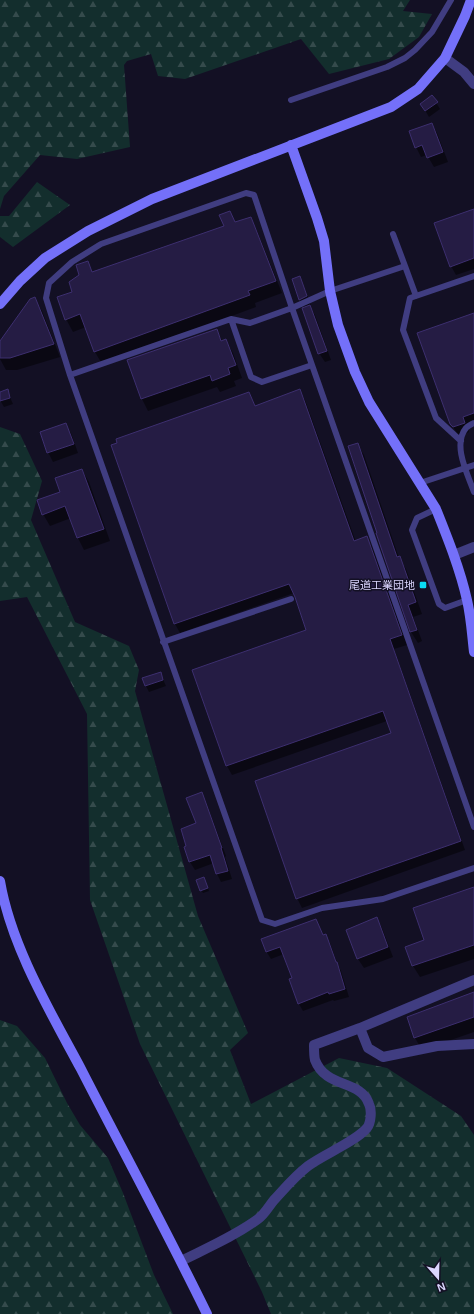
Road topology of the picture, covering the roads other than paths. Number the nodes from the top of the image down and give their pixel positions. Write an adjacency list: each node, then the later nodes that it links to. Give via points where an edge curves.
1 (451, 0): 5 (lane, via 432,32 405,58 387,67)
2 (471, 0): 3 (street)
3 (445, 58): 4 (street, via 464,72); 6 (street, via 418,89 391,107)
4 (474, 84)
5 (291, 100)
6 (291, 145): 10 (street, via 324,241); 12 (street, via 152,199 88,231 45,258)
7 (393, 234): 8 (lane)
8 (405, 266): 10 (lane); 11 (lane)
9 (474, 276): 11 (lane)
10 (330, 291): 13 (lane); 21 (street, via 338,325 370,402)
11 (416, 296): 18 (lane, via 410,298 403,330 436,418)
12 (0, 304)
13 (292, 308): 14 (lane, via 250,323); 15 (lane); 16 (lane, via 254,195 246,193 101,244 72,262 49,283 46,298)
14 (231, 319): 15 (lane, via 251,378 262,382); 16 (lane)
15 (312, 365): 30 (lane)
16 (70, 374): 28 (lane)
17 (474, 423): 18 (lane, via 466,428)
18 (461, 441): 20 (lane, via 460,454)
19 (474, 464): 20 (lane)
20 (465, 468): 21 (lane); 22 (lane)
21 (420, 483): 23 (street)
22 (474, 492)
23 (436, 509): 25 (street); 27 (lane, via 418,518 412,530 439,604 445,608)
24 (474, 547): 25 (street)
25 (454, 555): 27 (street)
26 (292, 599): 28 (lane)
27 (467, 600): 29 (street)
28 (163, 642): 31 (lane, via 262,920 275,924 322,908 383,899)
29 (474, 652)
30 (474, 827)
31 (474, 868)
32 (0, 881): 36 (street, via 8,912 29,968)
33 (474, 980): 34 (street)
34 (360, 1028): 35 (street, via 368,1048 383,1057 437,1046); 36 (street, via 314,1045 315,1060 331,1080 355,1088 364,1095 370,1105 368,1126 359,1135 308,1166 288,1184 260,1218)
35 (474, 1044)
36 (181, 1261): 37 (street)
37 (207, 1314)

